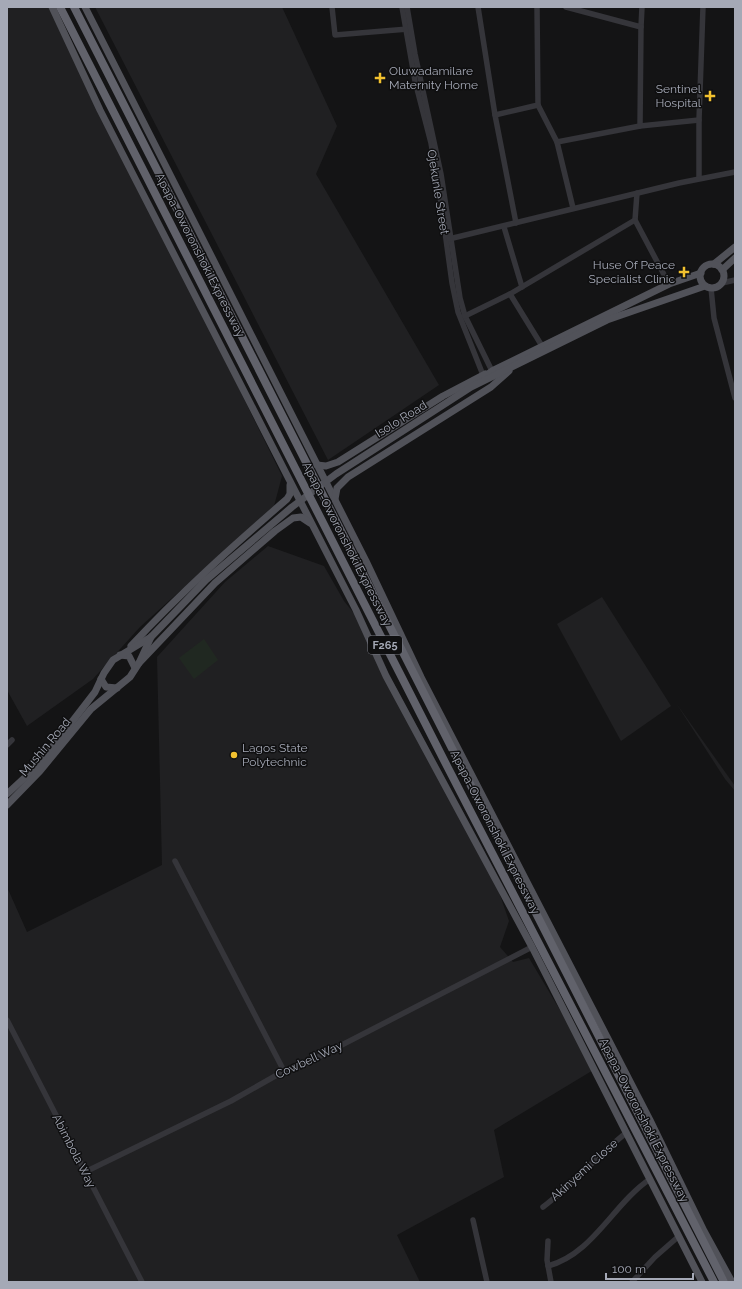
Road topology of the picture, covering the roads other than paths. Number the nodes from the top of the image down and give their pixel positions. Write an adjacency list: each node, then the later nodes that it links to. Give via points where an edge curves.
1 (52, 7): 47 (main road, Apapa-Oworonshoki Expressway, via 103,116)
2 (60, 7): 77 (highway, Apapa-Oworonshoki Expressway / F265, via 448,768)
3 (74, 7): 78 (highway, Apapa-Oworonshoki Expressway / F265)
4 (85, 7): 46 (main road, Apapa-Oworonshoki Expressway)
5 (332, 7): 14 (street, via 335,35)
6 (402, 7): 14 (street, Ojekunle Street)
7 (408, 7): 14 (street, Ojekunle Street)
8 (478, 7): 16 (street)
9 (537, 7): 15 (street)
10 (566, 7): 13 (street)
11 (642, 7): 13 (street)
12 (703, 7): 17 (street)
13 (641, 27): 18 (street)
14 (408, 29): 27 (street, Ojekunle Street, via 441,174)
15 (538, 105): 16 (street); 19 (street)
16 (495, 115): 25 (street)
17 (699, 120): 18 (street); 21 (street)
18 (640, 126): 19 (street)
19 (557, 142): 23 (street)
20 (735, 172): 21 (street)
21 (699, 178): 22 (street)
22 (637, 193): 23 (street); 24 (street)
23 (573, 208): 25 (street)
24 (635, 220): 35 (street); 36 (street)
25 (516, 223): 26 (street)
26 (504, 227): 27 (street); 36 (street)
27 (449, 240): 39 (street, Ojekunle Street); 43 (street, Ojekunle Street, via 452,283 458,312)
28 (735, 247): 30 (main road)
29 (735, 258): 31 (main road)
30 (714, 264): 31 (main road); 32 (main road, via 704,267)
31 (722, 270): 34 (main road)
32 (700, 273): 35 (main road); 37 (main road, via 701,280)
33 (735, 280): 34 (street)
34 (722, 282): 37 (main road, via 717,287)
35 (669, 284): 40 (main road)
36 (522, 287): 38 (street)
37 (708, 287): 41 (main road, Isolo Road, via 607,320); 45 (street)
38 (510, 294): 39 (street); 40 (street)
39 (465, 316): 42 (street, Ojekunle Street)
40 (542, 346): 42 (main road)
41 (515, 366): 44 (main road, Isolo Road); 48 (main road, via 491,387 348,477 337,488)
42 (492, 370): 43 (main road); 44 (main road)
43 (483, 375): 46 (main road, via 425,407 338,462 326,466)
44 (471, 387): 50 (main road, Isolo Road, via 336,474 287,511 206,580)
45 (735, 398)
46 (317, 465): 48 (main road, Apapa-Oworonshoki Expressway)
47 (290, 483): 49 (main road, Apapa-Oworonshoki Expressway); 51 (main road, via 290,494 287,499 175,598)
48 (335, 499): 79 (main road, Apapa-Oworonshoki Expressway, via 421,677)
49 (311, 524): 52 (main road, via 305,518 296,517 275,531 215,583); 61 (main road, Apapa-Oworonshoki Expressway, via 356,610 386,676)
50 (151, 637): 51 (main road); 52 (main road)
51 (123, 653): 52 (main road); 53 (main road, via 109,664)
52 (137, 666): 54 (main road, via 130,677)
53 (101, 678): 54 (main road, via 106,687); 55 (main road, via 96,692)
54 (117, 688): 55 (main road)
55 (80, 717): 58 (main road, Mushin Road, via 35,768); 59 (main road, Mushin Road, via 40,771)
56 (12, 740): 57 (street)
57 (7, 745)
58 (7, 794)
59 (7, 805)
60 (175, 861): 63 (street)
61 (532, 947): 63 (street, Cowbell Way, via 301,1066); 64 (main road, Apapa-Oworonshoki Expressway)
62 (7, 1020): 65 (street, Abimbola Way)
63 (284, 1071): 65 (street, Cowbell Way, via 231,1101)
64 (626, 1133): 66 (main road, Apapa-Oworonshoki Expressway); 67 (street, Akinyemi Close)
65 (85, 1172): 72 (street, Abimbola Way)
66 (650, 1179): 69 (main road, Apapa-Oworonshoki Expressway); 71 (street, via 580,1250 569,1258)
67 (543, 1207)
68 (473, 1220): 73 (street)
69 (679, 1236): 75 (street); 76 (main road, Apapa-Oworonshoki Expressway)
70 (548, 1241): 71 (street)
71 (548, 1266): 74 (street)
72 (142, 1282)
73 (487, 1282)
74 (551, 1282)
75 (632, 1282)
76 (702, 1282)
77 (714, 1282)
78 (724, 1282)
79 (732, 1282)

